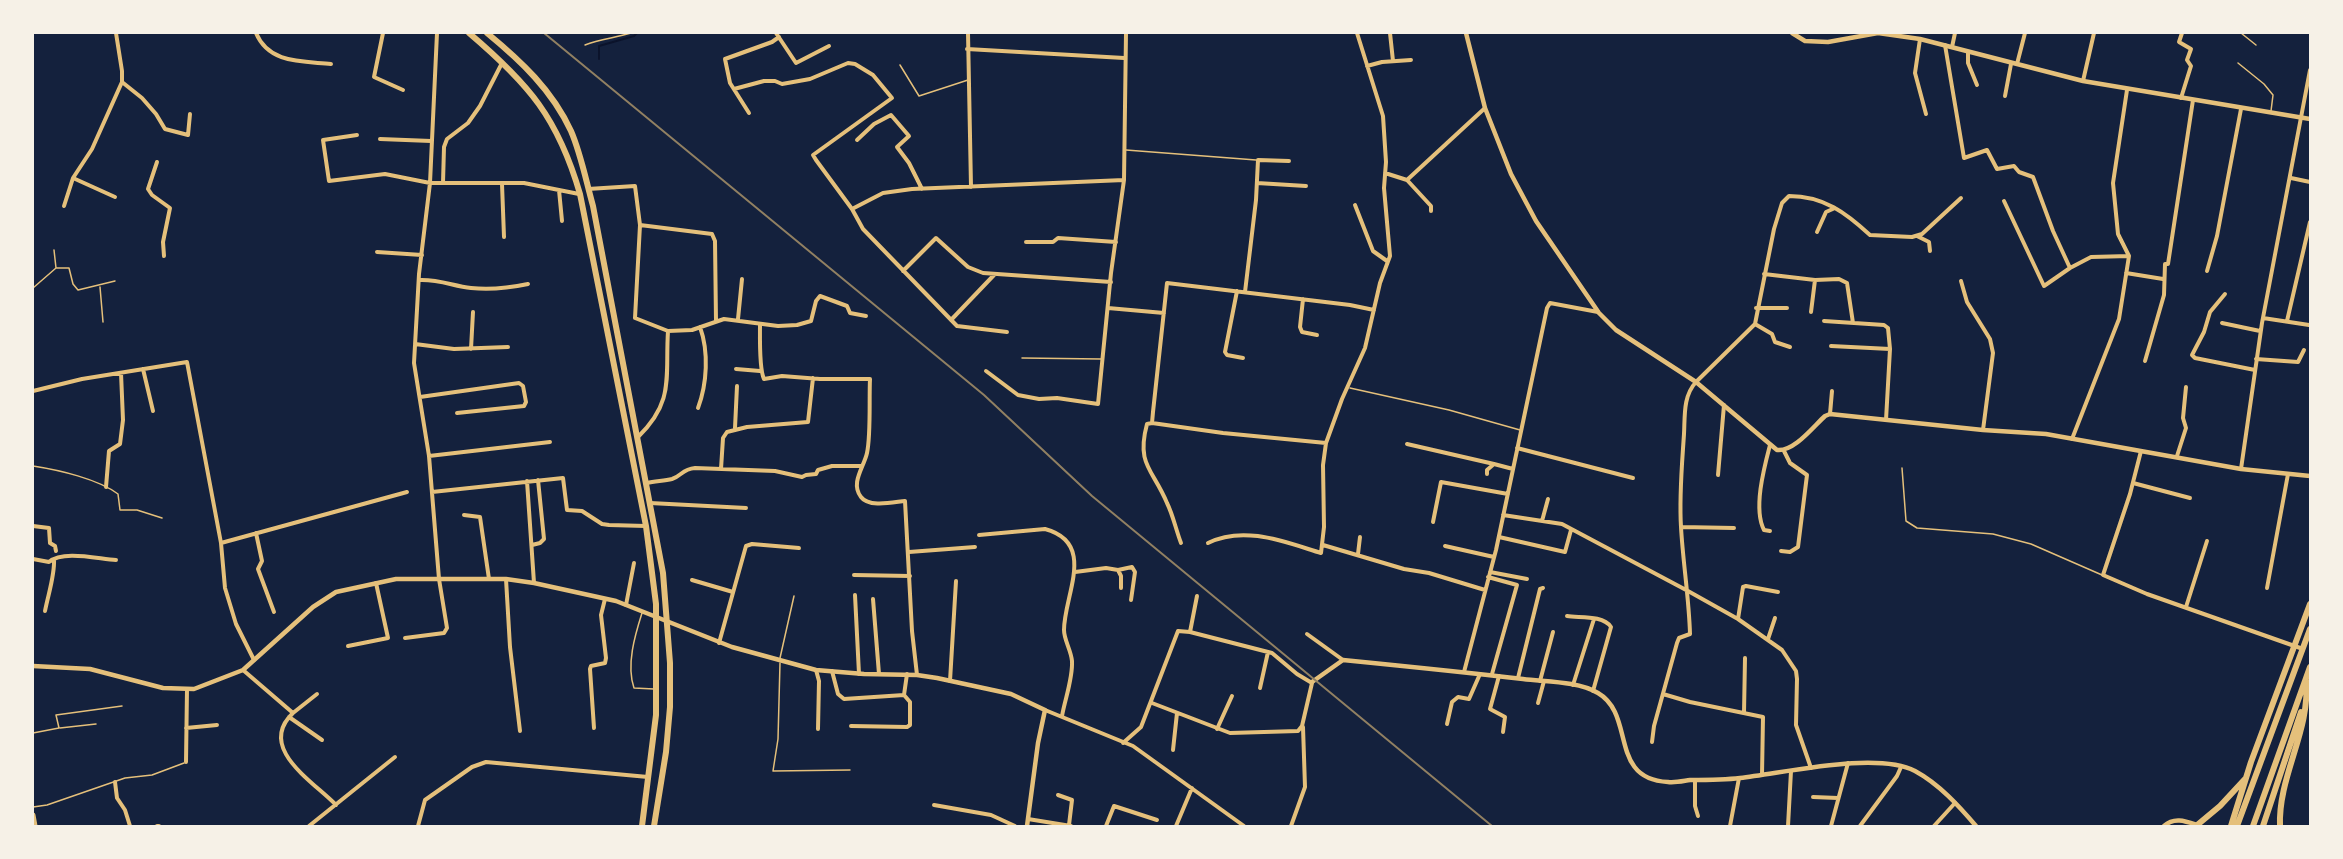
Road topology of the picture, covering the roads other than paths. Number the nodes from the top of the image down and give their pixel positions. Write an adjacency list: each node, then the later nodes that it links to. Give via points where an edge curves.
1 (116, 33): 41 (street)
2 (256, 33): 33 (street, via 267,51 288,60)
3 (383, 33): 44 (street, via 374,77)
4 (437, 33): 60 (street)
5 (468, 33): 31 (highway)
6 (487, 33): 77 (highway, via 536,76 549,94 571,130)
7 (631, 33): 21 (lane)
8 (968, 33): 26 (street)
9 (1126, 33): 28 (street)
10 (1357, 33): 36 (street)
11 (1390, 33): 30 (street)
12 (1466, 33): 49 (street)
13 (1792, 33): 20 (street, via 1806,41 1828,42 1878,33)
14 (1955, 33): 25 (street)
15 (2025, 33): 37 (street)
16 (2094, 33): 40 (street)
17 (2182, 33): 47 (street, via 2179,42 2191,49 2187,60 2191,66)
18 (2241, 33): 23 (lane)
19 (777, 35): 24 (street, via 796,63); 43 (street, via 772,42 725,59)
20 (1917, 37): 22 (street); 53 (street, via 1915,73)
21 (585, 45)
22 (1945, 45): 25 (street); 105 (street, via 1964,158 1988,151 1997,169 2014,166 2033,177)
23 (2256, 45)
24 (829, 46)
25 (1952, 47): 27 (street)
26 (967, 49): 28 (street); 39 (street)
27 (1968, 52): 34 (street); 42 (street)
28 (1125, 58): 61 (street)
29 (1411, 60): 30 (street)
30 (1393, 61): 36 (street)
31 (502, 62): 71 (street, via 468,123 447,139); 80 (highway, via 549,117 570,160)
32 (2238, 63): 54 (lane, via 2273,96)
33 (331, 64)
34 (2011, 64): 37 (street); 46 (street)
35 (900, 65): 39 (lane, via 919,96)
36 (1367, 66): 65 (street, via 1383,116)
37 (2017, 66): 40 (street)
38 (2310, 70): 55 (street)
39 (969, 79): 76 (street)
40 (2083, 81): 45 (street)
41 (122, 82): 52 (street, via 156,114 165,129 188,135); 66 (street, via 92,149)
42 (1977, 85)
43 (734, 89): 51 (street); 87 (street, via 764,81 782,84 810,79 848,63 873,75 892,98 813,154)
44 (403, 90)
45 (2127, 90): 47 (street); 102 (street, via 2113,183 2118,234)
46 (2005, 96)
47 (2181, 98): 48 (street)
48 (2193, 100): 50 (street); 112 (street)
49 (1485, 108): 69 (street); 132 (street, via 1511,174 1536,221)
50 (2241, 109): 54 (street); 107 (street)
51 (749, 113)
52 (190, 114)
53 (1926, 114)
54 (2270, 114): 55 (street)
55 (2301, 117): 56 (street); 67 (street)
56 (2310, 120)
57 (357, 135): 70 (street, via 323,140 329,181 385,174)
58 (380, 139): 60 (street)
59 (857, 140): 78 (street, via 891,114 909,136 897,147)
60 (431, 141): 70 (street)
61 (1125, 150): 62 (lane); 68 (street)
62 (1258, 160): 63 (street); 72 (street)
63 (1289, 161)
64 (157, 162): 101 (street, via 148,189 170,208)
65 (1385, 173): 69 (street); 103 (street, via 1390,248)
66 (73, 178): 81 (street); 85 (street)
67 (2291, 178): 73 (street); 134 (street)
68 (1124, 180): 76 (street); 96 (street)
69 (1407, 180): 88 (street, via 1431,206)
70 (430, 183): 71 (street); 100 (street)
71 (443, 183): 74 (street)
72 (1257, 183): 75 (street); 122 (street)
73 (2310, 183)
74 (502, 184): 79 (street, via 524,183); 94 (street)
75 (1306, 186)
76 (971, 187): 78 (street)
77 (588, 189): 91 (street, via 634,186); 187 (highway)
78 (922, 189): 87 (street, via 883,193)
79 (559, 190): 80 (street); 89 (street)
80 (580, 194): 228 (highway)
81 (115, 197)
82 (1961, 198): 93 (street)
83 (2004, 201): 105 (street, via 2044,286)
84 (1355, 205): 103 (street, via 1373,251)
85 (64, 206)
86 (1836, 207): 92 (street, via 1826,212); 93 (street, via 1870,236); 110 (street, via 1819,199 1789,196 1782,203)
87 (852, 209): 106 (street, via 862,229)
88 (1431, 211)
89 (562, 221)
90 (2310, 222): 139 (street)
91 (640, 225): 137 (street, via 712,234); 147 (street, via 635,318)
92 (1817, 232)
93 (1917, 236): 98 (street, via 1929,242)
94 (504, 237)
95 (1026, 242): 96 (street, via 1053,242 1059,238)
96 (1116, 242): 117 (street)
97 (54, 250): 104 (lane)
98 (1930, 251)
99 (377, 252): 100 (street)
100 (422, 255): 113 (street)
101 (164, 256)
102 (2129, 256): 105 (street, via 2091,257); 108 (street)
103 (1387, 261): 128 (street)
104 (56, 268): 119 (lane, via 69,267 78,290); 120 (lane)
105 (2070, 268)
106 (903, 271): 109 (street, via 936,238 968,267); 136 (street)
107 (2207, 271)
108 (2126, 273): 112 (street); 188 (street, via 2119,319)
109 (995, 274): 117 (street); 136 (street)
110 (1764, 274): 114 (street); 126 (street)
111 (742, 279): 135 (street)
112 (2163, 279): 162 (street, via 2164,295)
113 (419, 280): 118 (street, via 433,279 468,288 504,289); 151 (street)
114 (1815, 280): 130 (street); 141 (street, via 1839,279 1847,283)
115 (115, 281): 119 (lane)
116 (1961, 281): 186 (street, via 1967,302 1990,339 1993,353)
117 (1111, 282): 125 (street)
118 (528, 284)
119 (99, 285): 140 (lane)
120 (33, 288)
121 (1237, 291): 122 (street); 131 (street, via 1167,283); 159 (street, via 1225,352 1227,356)
122 (1245, 292): 124 (street)
123 (2225, 294): 165 (street, via 2210,312 2192,355)
124 (1303, 299): 128 (street); 150 (street, via 1300,327 1302,332)
125 (1108, 308): 131 (street); 161 (street)
126 (1756, 308): 127 (street); 144 (street)
127 (1787, 309)
128 (1374, 310): 172 (street, via 1365,348)
129 (473, 312): 155 (street)
130 (1811, 312)
131 (1164, 313): 183 (street)
132 (1599, 313): 170 (street, via 1617,330); 185 (street, via 1550,303)
133 (866, 316): 143 (street, via 850,313 847,306 820,296 811,321 797,325)
134 (2263, 318): 139 (street); 148 (street)
135 (738, 319): 137 (street); 143 (street)
136 (951, 320): 149 (street, via 960,328)
137 (716, 321): 146 (street)
138 (1824, 321): 141 (street)
139 (2287, 321): 145 (street)
140 (104, 322)
141 (1853, 323): 156 (street, via 1884,325 1888,328)
142 (2222, 323): 148 (street)
143 (760, 324): 166 (street)
144 (1755, 324): 154 (street, via 1772,334 1775,342); 170 (street)
145 (2309, 325)
146 (700, 327): 147 (street); 178 (street, via 705,358 703,394)
147 (668, 331): 187 (street, via 667,391 658,413)
148 (2260, 331): 160 (street)
149 (1007, 332)
150 (1317, 335)
151 (415, 344): 155 (street); 176 (street)
152 (1831, 346): 156 (street)
153 (508, 347): 155 (street)
154 (1790, 347)
155 (471, 349)
156 (1890, 349): 182 (street)
157 (2304, 350): 160 (street, via 2298,362)
158 (1022, 358): 161 (lane)
159 (1243, 358)
160 (2256, 359): 165 (street)
161 (1102, 360): 167 (street, via 1098,404 1018,395)
162 (2145, 361)
163 (143, 369): 168 (street); 179 (street); 238 (street, via 188,362)
164 (736, 369): 166 (street)
165 (2255, 369): 204 (street)
166 (760, 370): 169 (street, via 764,379)
167 (986, 371)
168 (121, 373): 174 (street); 214 (street, via 120,444 109,451)
169 (813, 378): 184 (street, via 808,422); 200 (street, via 870,379 867,453)
170 (1696, 382): 177 (street); 229 (street, via 1686,402)
171 (737, 386): 184 (street)
172 (1347, 387): 185 (lane); 190 (street)
173 (2186, 387): 197 (street, via 2186,428)
174 (33, 391)
175 (1832, 391): 181 (street)
176 (420, 396): 180 (street, via 519,383 523,386 524,406); 196 (street)
177 (1724, 405): 192 (street); 207 (street)
178 (698, 408)
179 (153, 411)
180 (457, 413)
181 (1830, 414): 182 (street); 195 (street)
182 (1886, 420): 186 (street)
183 (1152, 423): 190 (street); 239 (street, via 1147,424 1143,455)
184 (735, 428): 202 (street, via 723,438)
185 (1521, 430): 193 (street)
186 (1983, 430): 188 (street)
187 (638, 437): 212 (highway)
188 (2072, 439): 194 (street)
189 (550, 442): 196 (street)
190 (1326, 443): 242 (street)
191 (1407, 444): 198 (street)
192 (1770, 445): 195 (street); 232 (street, via 1762,473 1760,509 1761,524)
193 (1517, 448): 203 (street); 209 (street)
194 (2141, 450): 197 (street); 213 (street)
195 (1784, 451): 247 (street, via 1790,463 1807,475 1798,547 1790,552)
196 (429, 456): 216 (street)
197 (2177, 456): 204 (street)
198 (1494, 464): 203 (street); 205 (street)
199 (33, 466): 214 (lane)
200 (861, 466): 202 (street, via 825,466 816,474 802,477 775,471); 248 (street, via 857,486 861,498 881,504 905,501)
201 (1902, 468): 259 (lane, via 1906,521 1917,528 1993,534 2031,544)
202 (721, 469): 212 (street, via 685,469 670,480)
203 (1513, 469): 217 (street)
204 (2241, 469): 206 (street)
205 (1487, 474)
206 (2288, 474): 208 (street); 271 (street)
207 (1718, 475)
208 (2310, 476)
209 (1633, 478)
210 (538, 480): 211 (street); 228 (street, via 563,478 570,511 582,512 602,524); 241 (street, via 543,539)
211 (527, 481): 216 (street); 241 (street)
212 (646, 483): 220 (highway)
213 (2133, 483): 218 (street); 259 (street)
214 (106, 487): 224 (lane, via 118,494 120,510 137,510)
215 (407, 492): 233 (street)
216 (432, 492): 261 (street)
217 (1508, 494): 223 (street); 226 (street, via 1441,482)
218 (2190, 498)
219 (1548, 499): 225 (street)
220 (650, 503): 221 (street); 293 (highway)
221 (746, 508)
222 (464, 514): 262 (street, via 480,517)
223 (1503, 515): 225 (street); 236 (street)
224 (162, 518)
225 (1542, 521): 231 (street)
226 (1433, 522)
227 (33, 526): 246 (street, via 49,528 50,543)
228 (646, 526): 289 (highway)
229 (1681, 527): 230 (street); 273 (street)
230 (1734, 528)
231 (1572, 530): 236 (street, via 1565,552); 273 (street)
232 (1770, 531)
233 (256, 533): 238 (street); 286 (street, via 262,561 258,569)
234 (979, 535): 256 (street, via 1054,531 1070,546)
235 (1360, 537): 249 (street)
236 (1499, 537): 250 (street)
237 (2207, 541): 284 (street)
238 (221, 543): 306 (street, via 225,588 236,624)
239 (1182, 543)
240 (1208, 543): 242 (street, via 1223,535 1241,535 1271,538 1321,553)
241 (532, 545): 268 (street)
242 (1323, 545): 249 (street)
243 (1445, 546): 250 (street)
244 (975, 547): 248 (street)
245 (799, 548): 274 (street, via 746,546)
246 (56, 551)
247 (1781, 551)
248 (909, 552): 260 (street)
249 (1358, 554): 272 (street)
250 (1494, 557): 258 (street)
251 (54, 558): 252 (street, via 49,562); 253 (street, via 66,555); 285 (street)
252 (33, 559)
253 (116, 560)
254 (634, 563): 283 (street)
255 (1118, 570): 256 (street); 269 (street); 281 (street, via 1132,567 1135,572)
256 (1075, 572): 344 (street, via 1064,628 1072,665)
257 (854, 575): 260 (street)
258 (1489, 575): 264 (street); 272 (street); 319 (street, via 1517,585)
259 (2103, 575): 284 (street)
260 (910, 576): 320 (street)
261 (439, 579): 262 (street); 267 (street); 298 (street, via 447,628 444,633)
262 (489, 579): 263 (street)
263 (506, 579): 268 (street); 355 (street)
264 (1527, 579)
265 (692, 580): 274 (street)
266 (956, 581): 324 (street)
267 (376, 583): 301 (street, via 388,638); 306 (street, via 336,592 313,607)
268 (534, 583): 279 (street)
269 (1120, 588)
270 (1543, 588): 322 (street)
271 (2267, 588)
272 (1485, 591): 314 (street)
273 (1688, 591): 292 (street); 334 (street, via 1690,633 1679,638)
274 (733, 592): 300 (street)
275 (1778, 592): 292 (street, via 1743,587)
276 (855, 595): 315 (street)
277 (794, 596): 307 (lane)
278 (1197, 596): 295 (street)
279 (605, 599): 283 (street); 352 (street, via 601,615 606,658 590,669)
280 (873, 599): 316 (street)
281 (1131, 600)
282 (2310, 604): 302 (highway)
283 (626, 605): 287 (street)
284 (2186, 607): 302 (street)
285 (45, 611)
286 (274, 612)
287 (642, 612): 289 (street); 330 (lane, via 631,680 634,688)
288 (1567, 616): 291 (street)
289 (657, 618): 293 (street); 330 (highway)
290 (1775, 618): 299 (street)
291 (1594, 619): 327 (street); 332 (street, via 1608,622 1611,627)
292 (1738, 619): 299 (street)
293 (667, 622): 300 (street); 393 (highway, via 670,706)
294 (2310, 629): 303 (highway)
295 (1190, 632): 304 (street); 337 (street, via 1178,631)
296 (1553, 632): 325 (street)
297 (1307, 634): 308 (street)
298 (405, 638)
299 (1768, 639): 367 (street, via 1782,650 1796,671 1796,725)
300 (719, 643): 307 (street)
301 (348, 646)
302 (2294, 646): 303 (street); 371 (highway)
303 (2303, 649): 363 (highway)
304 (1268, 652): 326 (street); 328 (street)
305 (1745, 658): 342 (street)
306 (255, 661): 311 (street)
307 (780, 661): 312 (street); 368 (lane, via 773,771)
308 (1341, 661): 314 (street); 326 (street)
309 (33, 666): 329 (street, via 90,669 163,688)
310 (2310, 667): 323 (highway)
311 (243, 670): 329 (street); 343 (street)
312 (816, 670): 313 (street); 353 (street)
313 (832, 672): 315 (street); 335 (street, via 838,694 844,699)
314 (1464, 672): 318 (street)
315 (859, 674): 316 (street)
316 (879, 674): 317 (street)
317 (907, 674): 320 (street); 335 (street)
318 (1480, 674): 319 (street); 346 (street, via 1473,695 1452,702)
319 (1492, 674): 321 (street)
320 (917, 675): 324 (street)
321 (1500, 675): 322 (street); 356 (street, via 1490,709 1505,717)
322 (1518, 678): 325 (street)
323 (2306, 678): 331 (highway); 411 (highway)
324 (950, 681): 340 (street, via 1011,694)
325 (1542, 681): 327 (street); 338 (street)
326 (1312, 682): 349 (street)
327 (1573, 685): 332 (street)
328 (1260, 688)
329 (187, 689): 351 (street)
330 (657, 689): 372 (highway)
331 (2309, 690): 412 (highway); 413 (highway, via 2279,806)
332 (1593, 691): 374 (street, via 1612,705 1632,765 1641,776 1668,782)
333 (317, 694): 343 (street)
334 (1663, 694): 342 (street); 360 (street)
335 (904, 695): 348 (street, via 910,702 907,727)
336 (1232, 696): 354 (street)
337 (1152, 703): 341 (street); 359 (street, via 1141,727)
338 (1538, 703)
339 (122, 706): 350 (lane, via 56,715)
340 (1045, 710): 344 (street); 386 (street)
341 (1177, 713): 354 (street); 361 (street)
342 (1744, 713): 370 (street, via 1763,717)
343 (291, 715): 358 (street); 382 (street, via 280,731 286,755 305,779)
344 (1062, 716): 359 (street)
345 (96, 724): 350 (lane)
346 (1447, 724)
347 (217, 725): 351 (street)
348 (851, 726)
349 (1302, 726): 354 (street, via 1298,731 1256,733); 400 (street, via 1305,787)
350 (59, 728): 357 (lane)
351 (186, 728): 364 (street)
352 (594, 728)
353 (818, 729)
354 (1217, 729)
355 (520, 731)
356 (1503, 732)
357 (33, 734)
358 (322, 740)
359 (1123, 742): 376 (street)
360 (1652, 742)
361 (1173, 750)
362 (395, 757): 382 (street)
363 (2260, 759): 371 (highway); 410 (highway)
364 (186, 762): 375 (lane, via 152,775)
365 (1848, 764): 366 (street); 367 (street); 379 (street)
366 (1901, 767): 380 (street, via 1928,779); 404 (street)
367 (1811, 768): 369 (street)
368 (850, 770)
369 (1791, 771): 370 (street); 402 (street)
370 (1762, 775): 373 (street)
371 (2247, 775): 408 (highway); 409 (highway)
372 (648, 777): 391 (street, via 486,762 472,766 425,800); 392 (highway)
373 (1739, 778): 374 (street); 401 (street)
374 (1695, 780): 385 (street)
375 (115, 782): 383 (lane); 389 (street, via 117,798)
376 (1192, 788): 398 (street); 399 (street)
377 (1058, 795): 396 (street, via 1072,800)
378 (1813, 797): 379 (street)
379 (1838, 798): 403 (street)
380 (1955, 803): 405 (street); 406 (street)
381 (934, 804): 394 (street, via 991,815)
382 (336, 805): 390 (street)
383 (33, 807)
384 (33, 815): 388 (main road)
385 (1698, 816)
386 (1028, 819): 395 (street); 396 (street)
387 (1157, 820): 397 (street, via 1114,806)
388 (35, 826)
389 (130, 826)
390 (309, 826)
391 (418, 826)
392 (642, 826)
393 (654, 826)
394 (1015, 826)
395 (1027, 826)
396 (1070, 826)
397 (1106, 826)
398 (1176, 826)
399 (1244, 826)
400 (1291, 826)
401 (1730, 826)
402 (1788, 826)
403 (1831, 826)
404 (1860, 826)
405 (1934, 826)
406 (1976, 826)
407 (2164, 826): 408 (street, via 2182,820)
408 (2197, 826)
409 (2230, 826)
410 (2237, 826)
411 (2253, 826)
412 (2263, 826)
413 (2280, 826)

